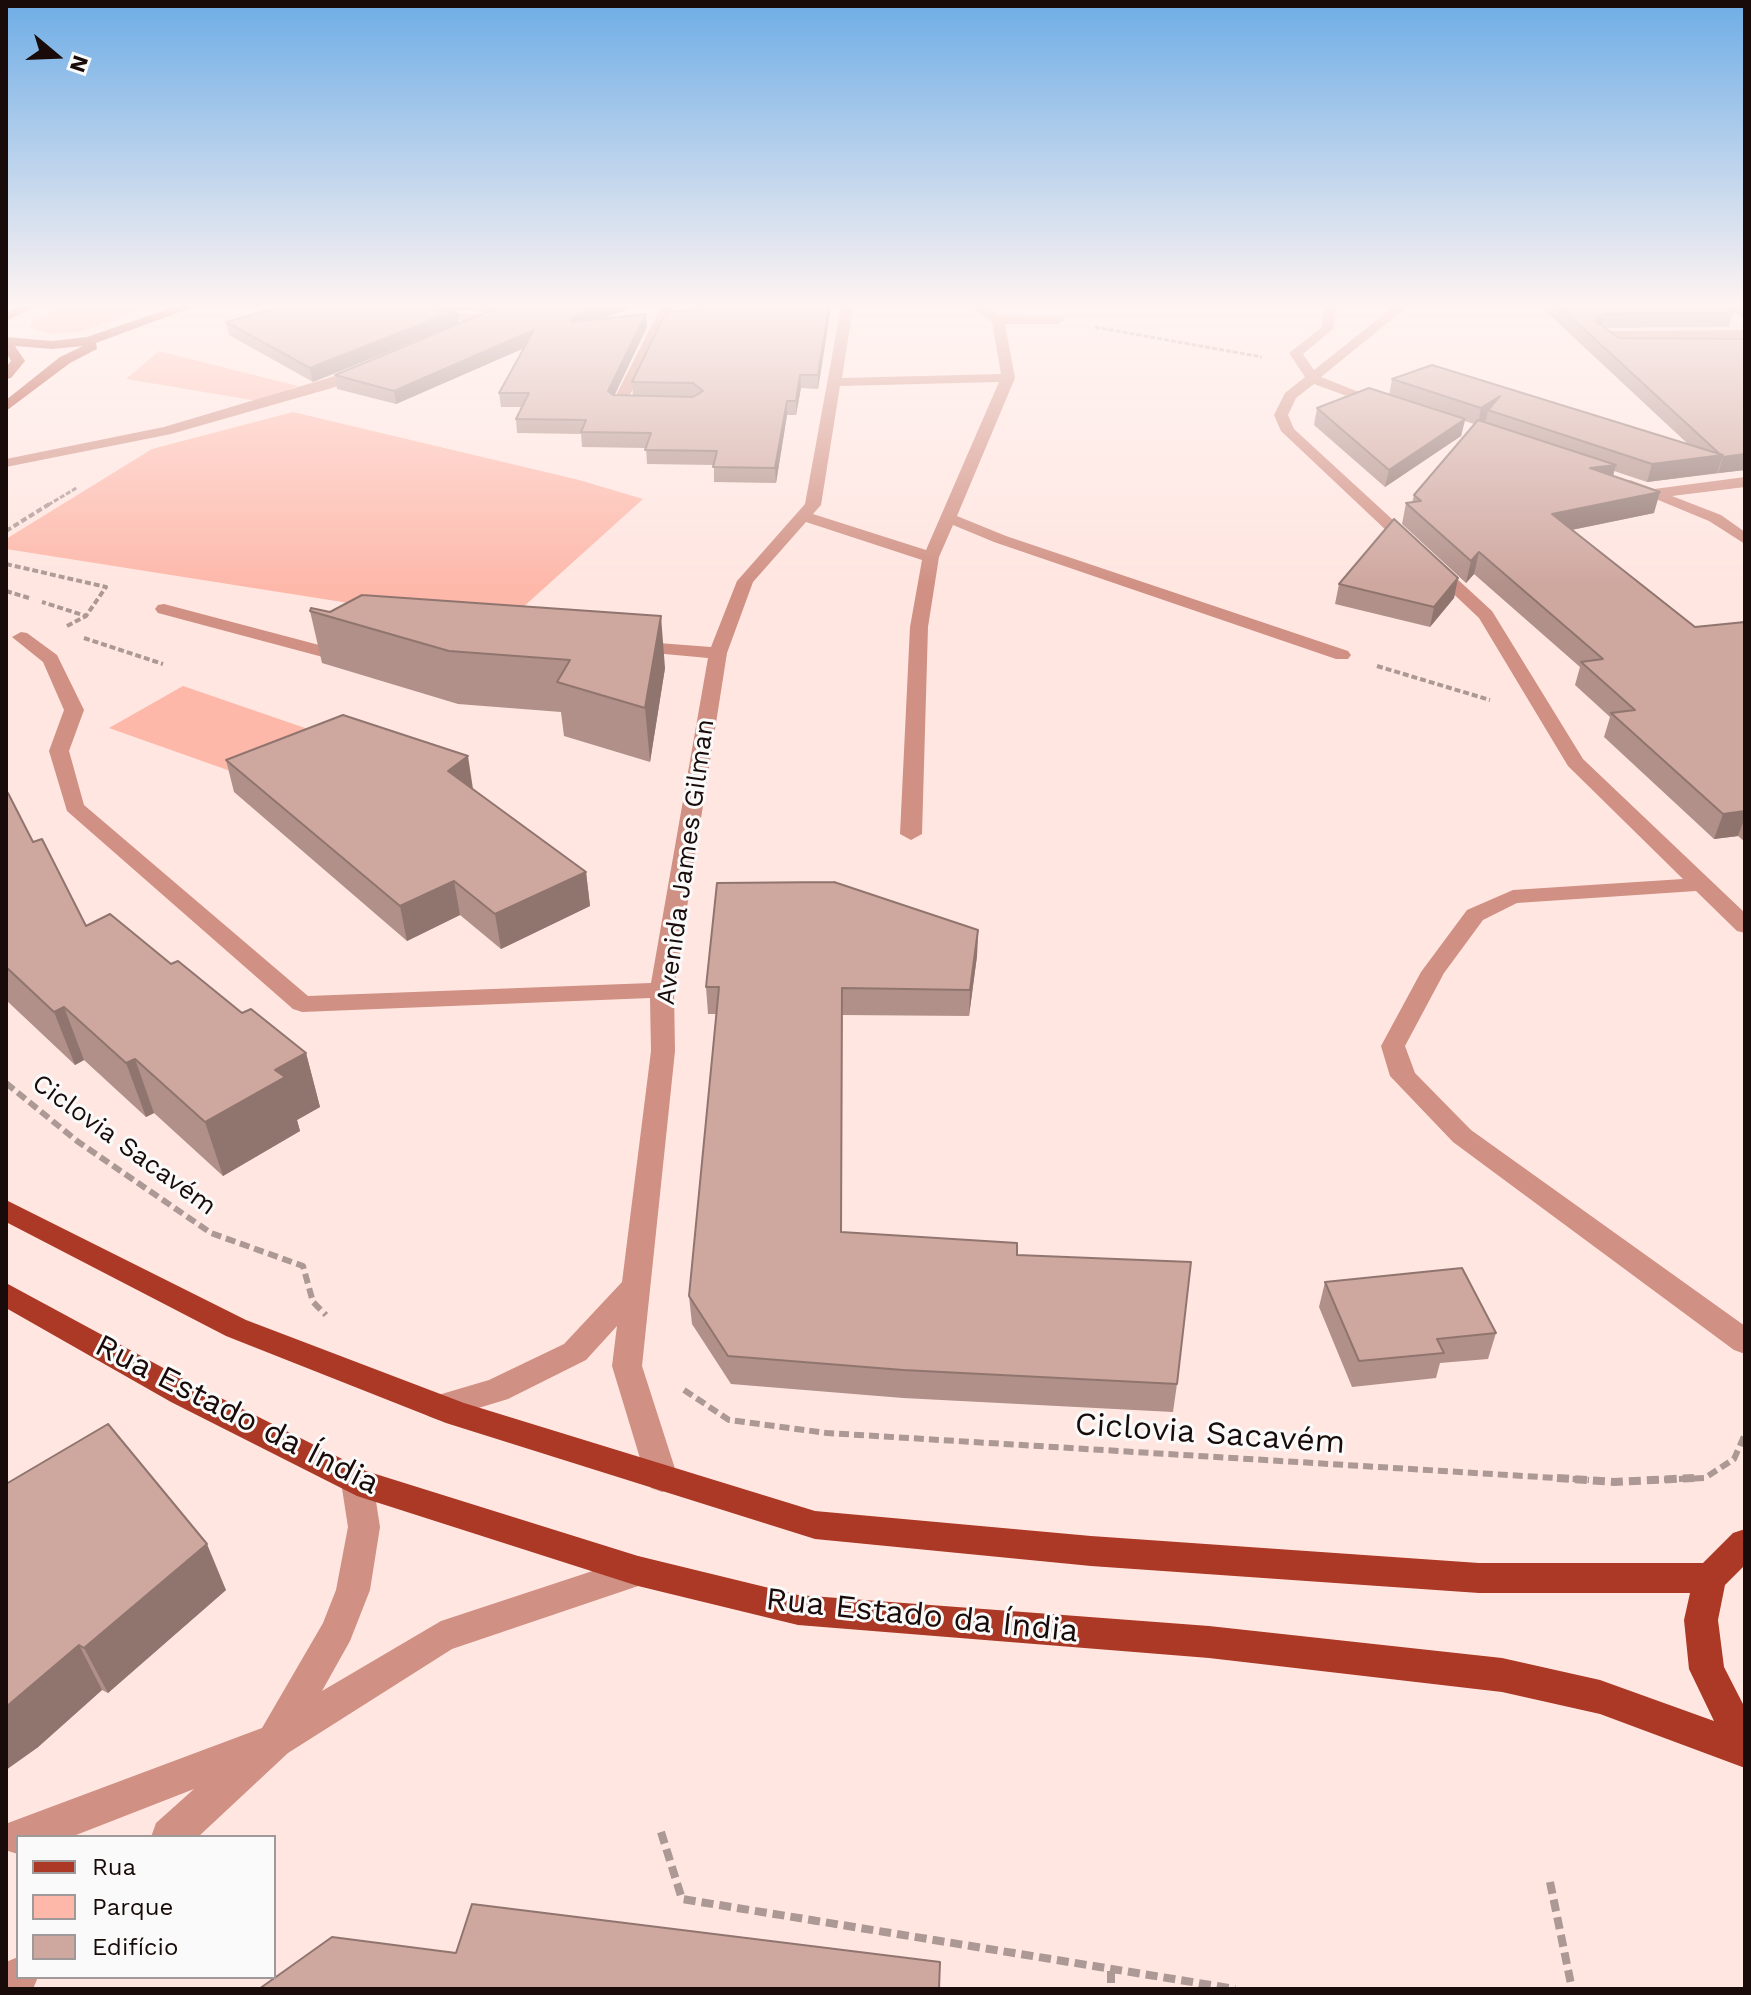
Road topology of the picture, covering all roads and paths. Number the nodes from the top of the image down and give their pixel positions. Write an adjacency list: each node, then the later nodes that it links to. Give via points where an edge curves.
1 (274, 400): 9 (street, via 166,431)
2 (620, 400): 7 (street)
3 (831, 400): 14 (street, via 813,505)
4 (999, 400): 15 (street)
5 (1288, 400): 27 (street, via 1281,415 1288,431 1486,615)
6 (1376, 400): 8 (street)
7 (664, 403)
8 (1395, 408)
9 (6, 463)
10 (1613, 480): 13 (street)
11 (86, 482): 16 (path)
12 (1745, 482): 13 (street)
13 (1655, 493): 17 (street, via 1715,518)
14 (803, 516): 18 (street); 25 (street, Avenida James Gilman, via 745,581)
15 (949, 518): 18 (street); 26 (street)
16 (6, 531)
17 (1745, 539)
18 (931, 557): 28 (street, via 919,627)
19 (6, 564): 20 (path, via 106,587 86,616)
20 (6, 591)
21 (164, 609): 23 (street, via 340,656)
22 (21, 637): 31 (street, via 51,659 74,710 59,751 74,807 302,1004)
23 (362, 642)
24 (606, 644): 25 (street)
25 (718, 653): 31 (street, Avenida James Gilman)
26 (1342, 655): 27 (path, via 1498,703)
27 (1538, 704): 29 (street, via 1575,762)
28 (911, 834)
29 (1700, 884): 30 (street); 37 (street, via 1513,897 1475,915 1433,972 1393,1046 1403,1076 1462,1136)
30 (1745, 926)
31 (662, 990): 34 (street, Avenida James Gilman, via 663,1051)
32 (6, 1083): 36 (path, Ciclovia Sacavém, via 77,1141 211,1233 303,1266 313,1302)
33 (6, 1210): 39 (main road, via 236,1328)
34 (633, 1289): 39 (street, via 575,1352 497,1390); 41 (street, Avenida James Gilman, via 627,1366)
35 (6, 1294): 42 (main road, Rua Estado da Índia, via 182,1393)
36 (332, 1321)
37 (1745, 1342)
38 (672, 1384): 40 (path, Ciclovia Sacavém, via 729,1420 827,1433 1614,1482 1705,1478 1734,1459)
39 (439, 1407): 41 (main road)
40 (1745, 1434)
41 (662, 1478): 45 (main road, via 815,1525 1060,1549 1479,1578)
42 (357, 1482): 44 (main road, Rua Estado da Índia); 46 (street, via 364,1527 353,1590 338,1630)
43 (1745, 1543): 45 (main road)
44 (638, 1571): 46 (street, via 441,1637); 47 (main road, Rua Estado da Índia, via 798,1610 1209,1642 1502,1675 1600,1697)
45 (1710, 1578): 47 (main road, via 1701,1620 1707,1669)
46 (275, 1741): 49 (street); 50 (street)
47 (1745, 1748)
48 (661, 1832): 52 (path, via 682,1899)
49 (28, 1835)
50 (172, 1835)
51 (1550, 1882): 55 (path)
52 (1111, 1971): 53 (path); 54 (path)
53 (1111, 1989)
54 (1235, 1989)
55 (1572, 1989)

